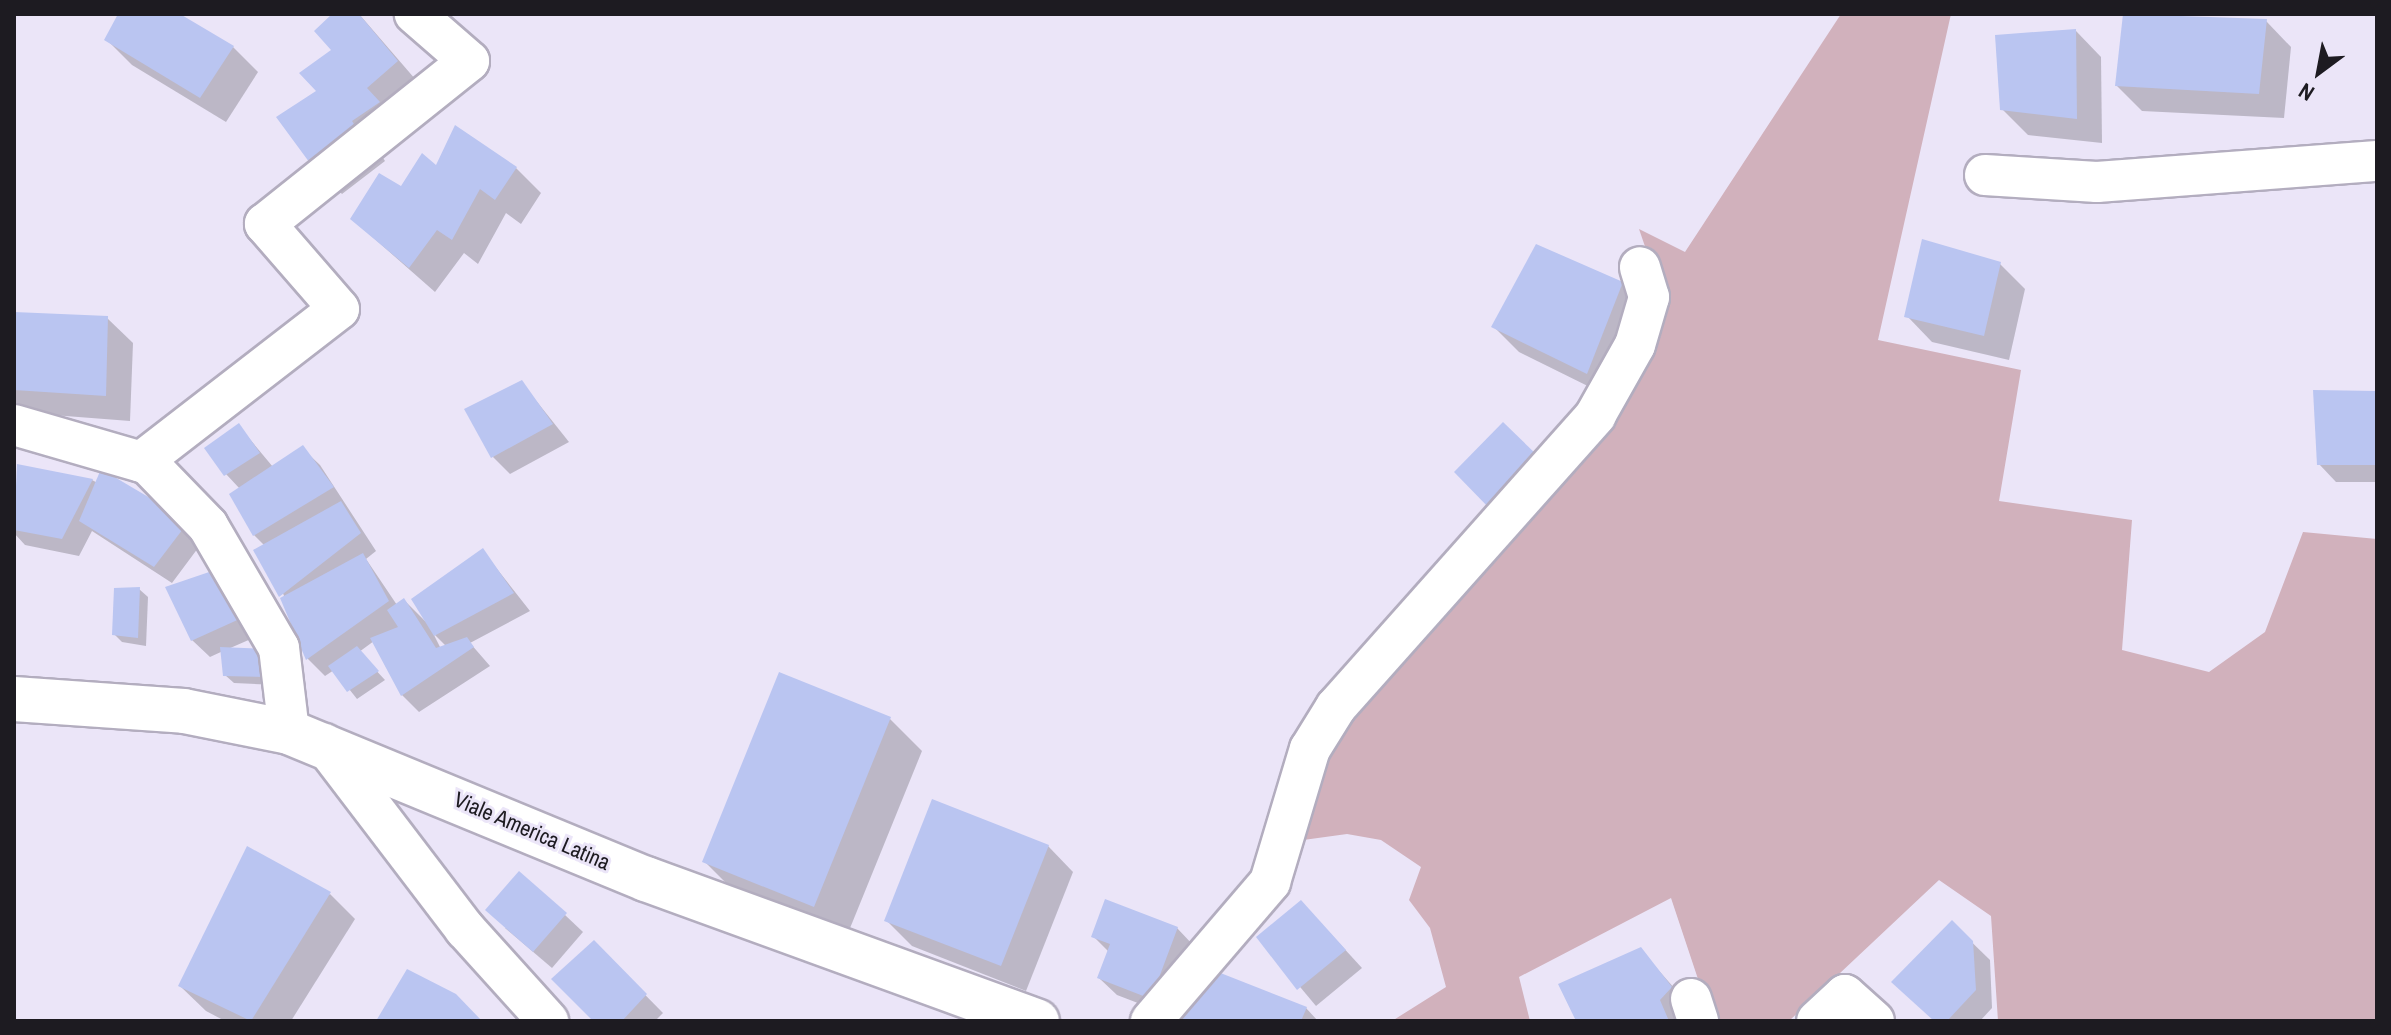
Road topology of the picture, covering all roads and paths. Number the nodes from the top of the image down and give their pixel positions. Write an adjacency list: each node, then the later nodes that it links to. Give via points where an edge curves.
1 (415, 14): 6 (street, via 469,61 265,224 339,309)
2 (2377, 161): 3 (street, via 2097,182)
3 (1985, 175)
4 (1640, 267): 11 (street, via 1649,297 1635,345 1595,416 1336,707 1310,749 1270,882)
5 (14, 425): 6 (street)
6 (141, 462): 8 (street, via 208,526 279,648)
7 (14, 699): 8 (main road, Viale America Latina, via 184,711)
8 (306, 738): 9 (street); 10 (main road, Viale America Latina, via 646,879)
9 (548, 1021)
10 (1037, 1021)
11 (1151, 1021)
12 (1817, 1021): 13 (street, via 1845,995)
13 (1874, 1021)

